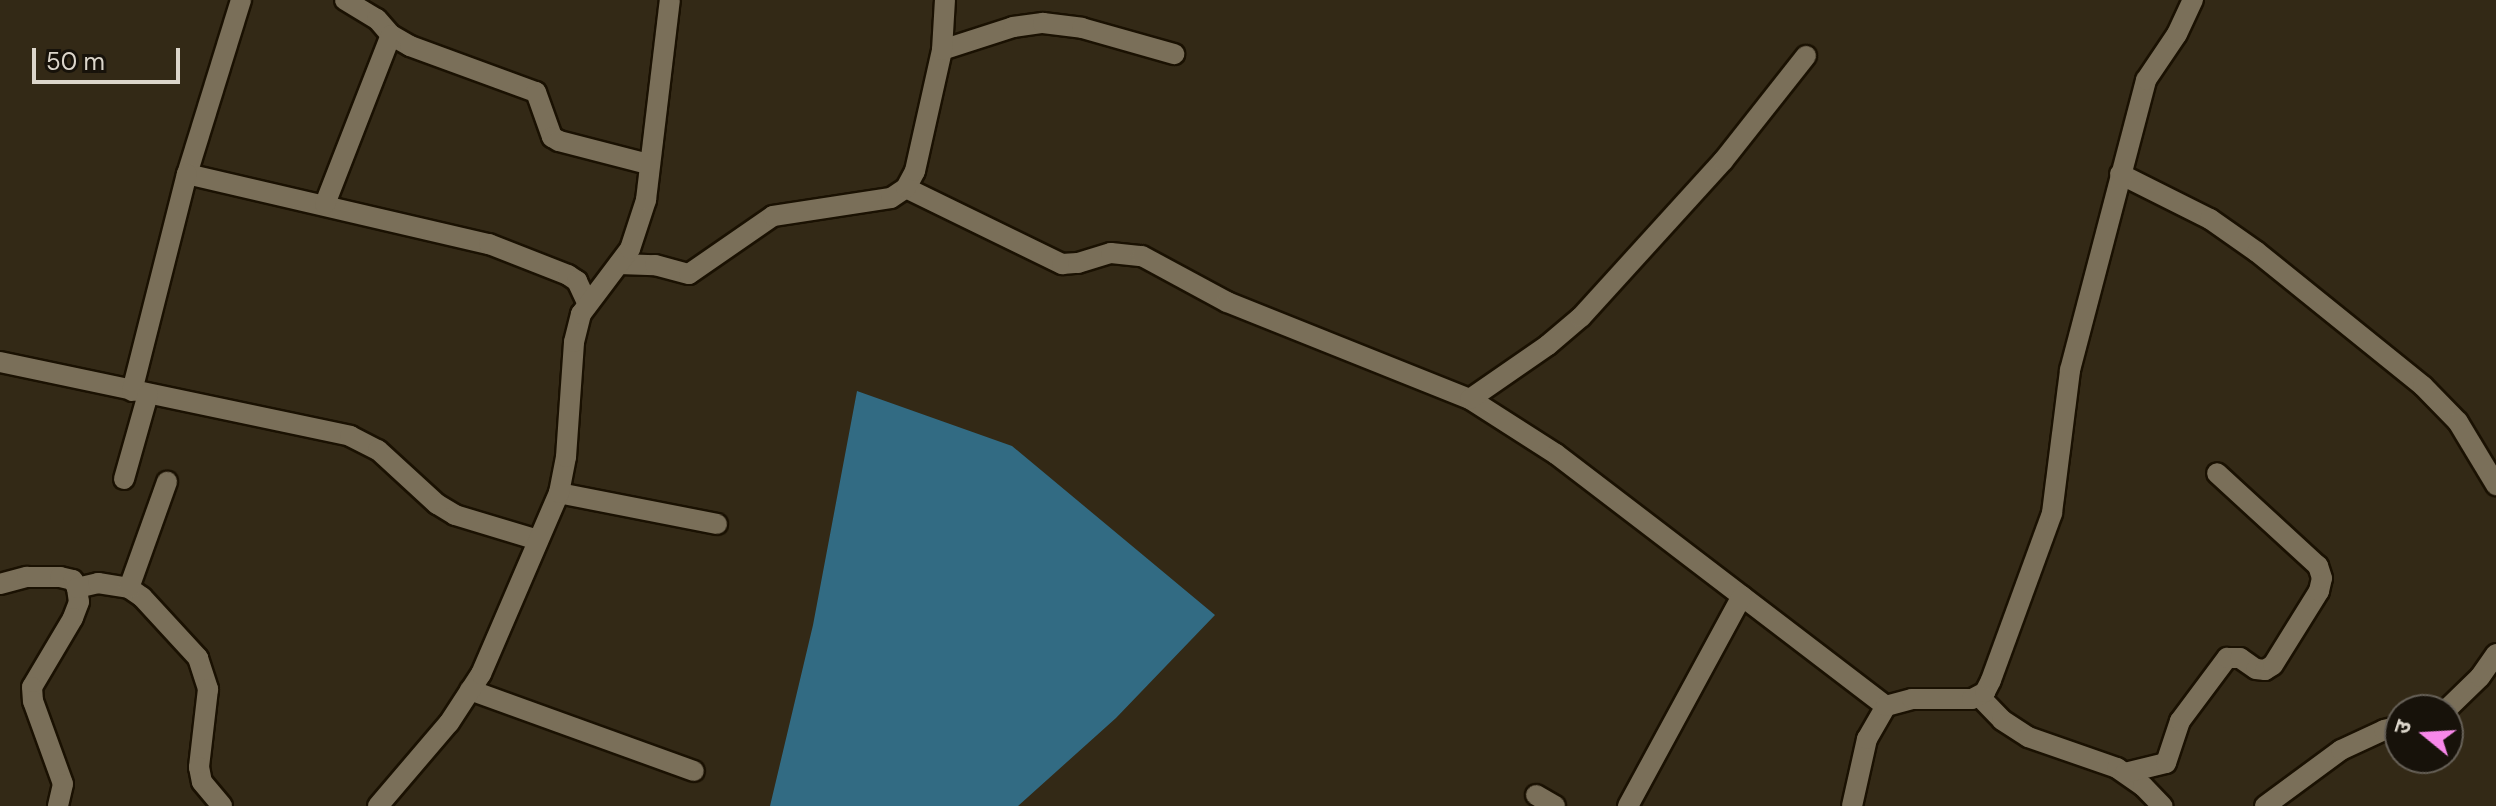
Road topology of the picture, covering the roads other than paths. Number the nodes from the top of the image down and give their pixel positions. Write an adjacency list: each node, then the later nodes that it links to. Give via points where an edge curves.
1 (241, 0): 11 (street)
2 (345, 0): 6 (street, via 377,19)
3 (670, 0): 10 (street)
4 (945, 0): 7 (street)
5 (2193, 0): 12 (street, via 2146,80)
6 (391, 35): 10 (street, via 536,92 552,137 559,141); 14 (street)
7 (942, 50): 8 (street, via 1043,23 1082,28); 13 (street, via 915,171)
8 (1174, 54)
9 (1806, 56): 19 (street, via 1723,161 1581,317)
10 (648, 164): 15 (street, via 640,222)
11 (187, 174): 14 (street); 18 (street)
12 (2120, 174): 23 (street, via 2210,219 2245,243 2423,386 2458,422); 34 (street, via 2067,382 2052,513 1991,680)
13 (906, 188): 15 (street, via 891,198 773,216 689,274 655,265); 19 (street, via 1062,264 1111,253 1142,256 1227,302)
14 (325, 204): 16 (street, via 489,244 568,275)
15 (619, 264): 16 (street)
16 (587, 302): 24 (street, via 574,342)
17 (0, 362): 18 (street)
18 (140, 392): 21 (street); 26 (street, via 350,436 378,450 455,515)
19 (1470, 399): 30 (street, via 1556,454)
20 (2217, 473): 38 (street, via 2318,566 2319,591 2273,665 2256,669 2240,658 2227,658 2180,721 2166,763)
21 (124, 479)
22 (167, 482): 29 (street)
23 (2496, 485)
24 (559, 493): 25 (street); 26 (street)
25 (717, 524)
26 (538, 540): 32 (street)
27 (0, 584): 28 (street, via 60,577 73,580)
28 (77, 588): 29 (street, via 98,583); 40 (street, via 73,618 32,687 63,784)
29 (129, 588): 41 (street, via 198,658 205,672 208,689 199,767 202,782)
30 (1742, 596): 35 (street); 44 (street)
31 (2496, 654): 33 (street)
32 (470, 690): 37 (street); 42 (street)
33 (2462, 694)
34 (1980, 697): 35 (street, via 1912,699); 38 (street, via 2028,737)
35 (1886, 706): 45 (street, via 1867,739)
36 (2384, 730): 47 (street, via 2341,750)
37 (694, 771)
38 (2125, 773): 46 (street)
39 (1536, 795): 43 (street)
40 (58, 806)
41 (222, 806)
42 (378, 806)
43 (1555, 806)
44 (1628, 806)
45 (1852, 806)
46 (2162, 806)
47 (2265, 806)

